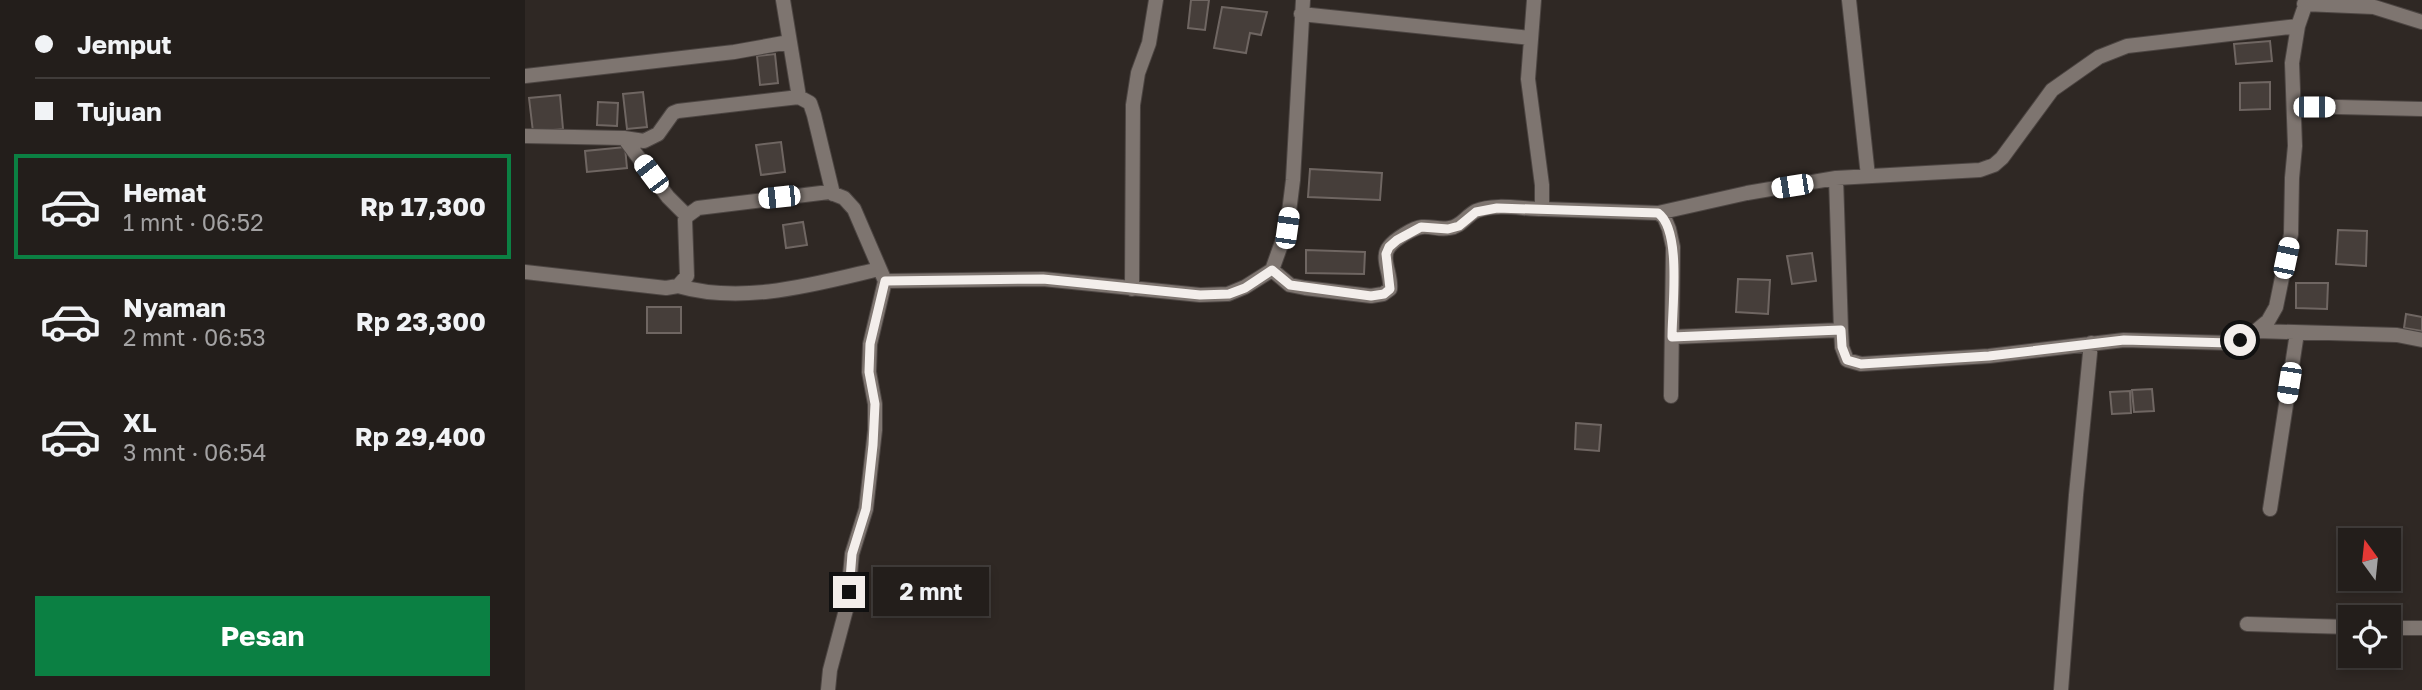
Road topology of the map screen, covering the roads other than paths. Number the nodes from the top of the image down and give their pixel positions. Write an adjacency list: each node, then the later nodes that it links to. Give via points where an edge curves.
1 (783, 0): 10 (street)
2 (1156, 0): 27 (street, via 1133,105)
3 (1534, 0): 9 (street)
4 (1849, 0): 17 (street)
5 (2306, 2): 7 (street, via 2374,7); 8 (street)
6 (1302, 7): 9 (street); 23 (street, via 1293,180 1287,228)
7 (2422, 22)
8 (2298, 26): 13 (street, via 2292,63); 17 (street, via 2127,46 2085,65 2052,90 1994,165 1970,171)
9 (1531, 38): 20 (street, via 1528,79)
10 (789, 42): 11 (street); 12 (street)
11 (525, 76)
12 (799, 97): 16 (street, via 678,111 652,139); 19 (street, via 810,103)
13 (2295, 106): 14 (street); 29 (street, via 2291,233 2276,307)
14 (2422, 109)
15 (525, 136): 16 (street)
16 (624, 138): 22 (street)
17 (1868, 176): 18 (street)
18 (1836, 178): 21 (street); 28 (street)
19 (833, 194): 22 (street, via 703,206); 25 (street, via 854,209)
20 (1542, 209): 21 (street); 23 (street, via 1486,209 1459,226 1415,229 1389,247 1386,263 1391,282 1384,294 1353,295 1290,285)
21 (1658, 213): 31 (street, via 1664,217 1673,247)
22 (687, 216): 26 (street, via 687,276)
23 (1272, 270): 27 (street, via 1229,294)
24 (525, 272): 26 (street)
25 (882, 275): 26 (street, via 773,291 697,292); 27 (street, via 1043,279); 40 (street, via 870,344 875,430 866,509 852,554 847,606)
26 (678, 286)
27 (1132, 289)
28 (1841, 330): 31 (street); 33 (street, via 1847,360 1861,364 1989,356)
29 (2256, 331): 30 (street); 33 (street, via 2230,343 2148,339)
30 (2297, 333): 32 (street, via 2397,335); 35 (street)
31 (1672, 337): 34 (street)
32 (2422, 340)
33 (2091, 343): 41 (street)
34 (1671, 396)
35 (2270, 509)
36 (2247, 624): 37 (street)
37 (2338, 627)
38 (2401, 628): 39 (street)
39 (2422, 628)
40 (828, 690)
41 (2061, 690)

